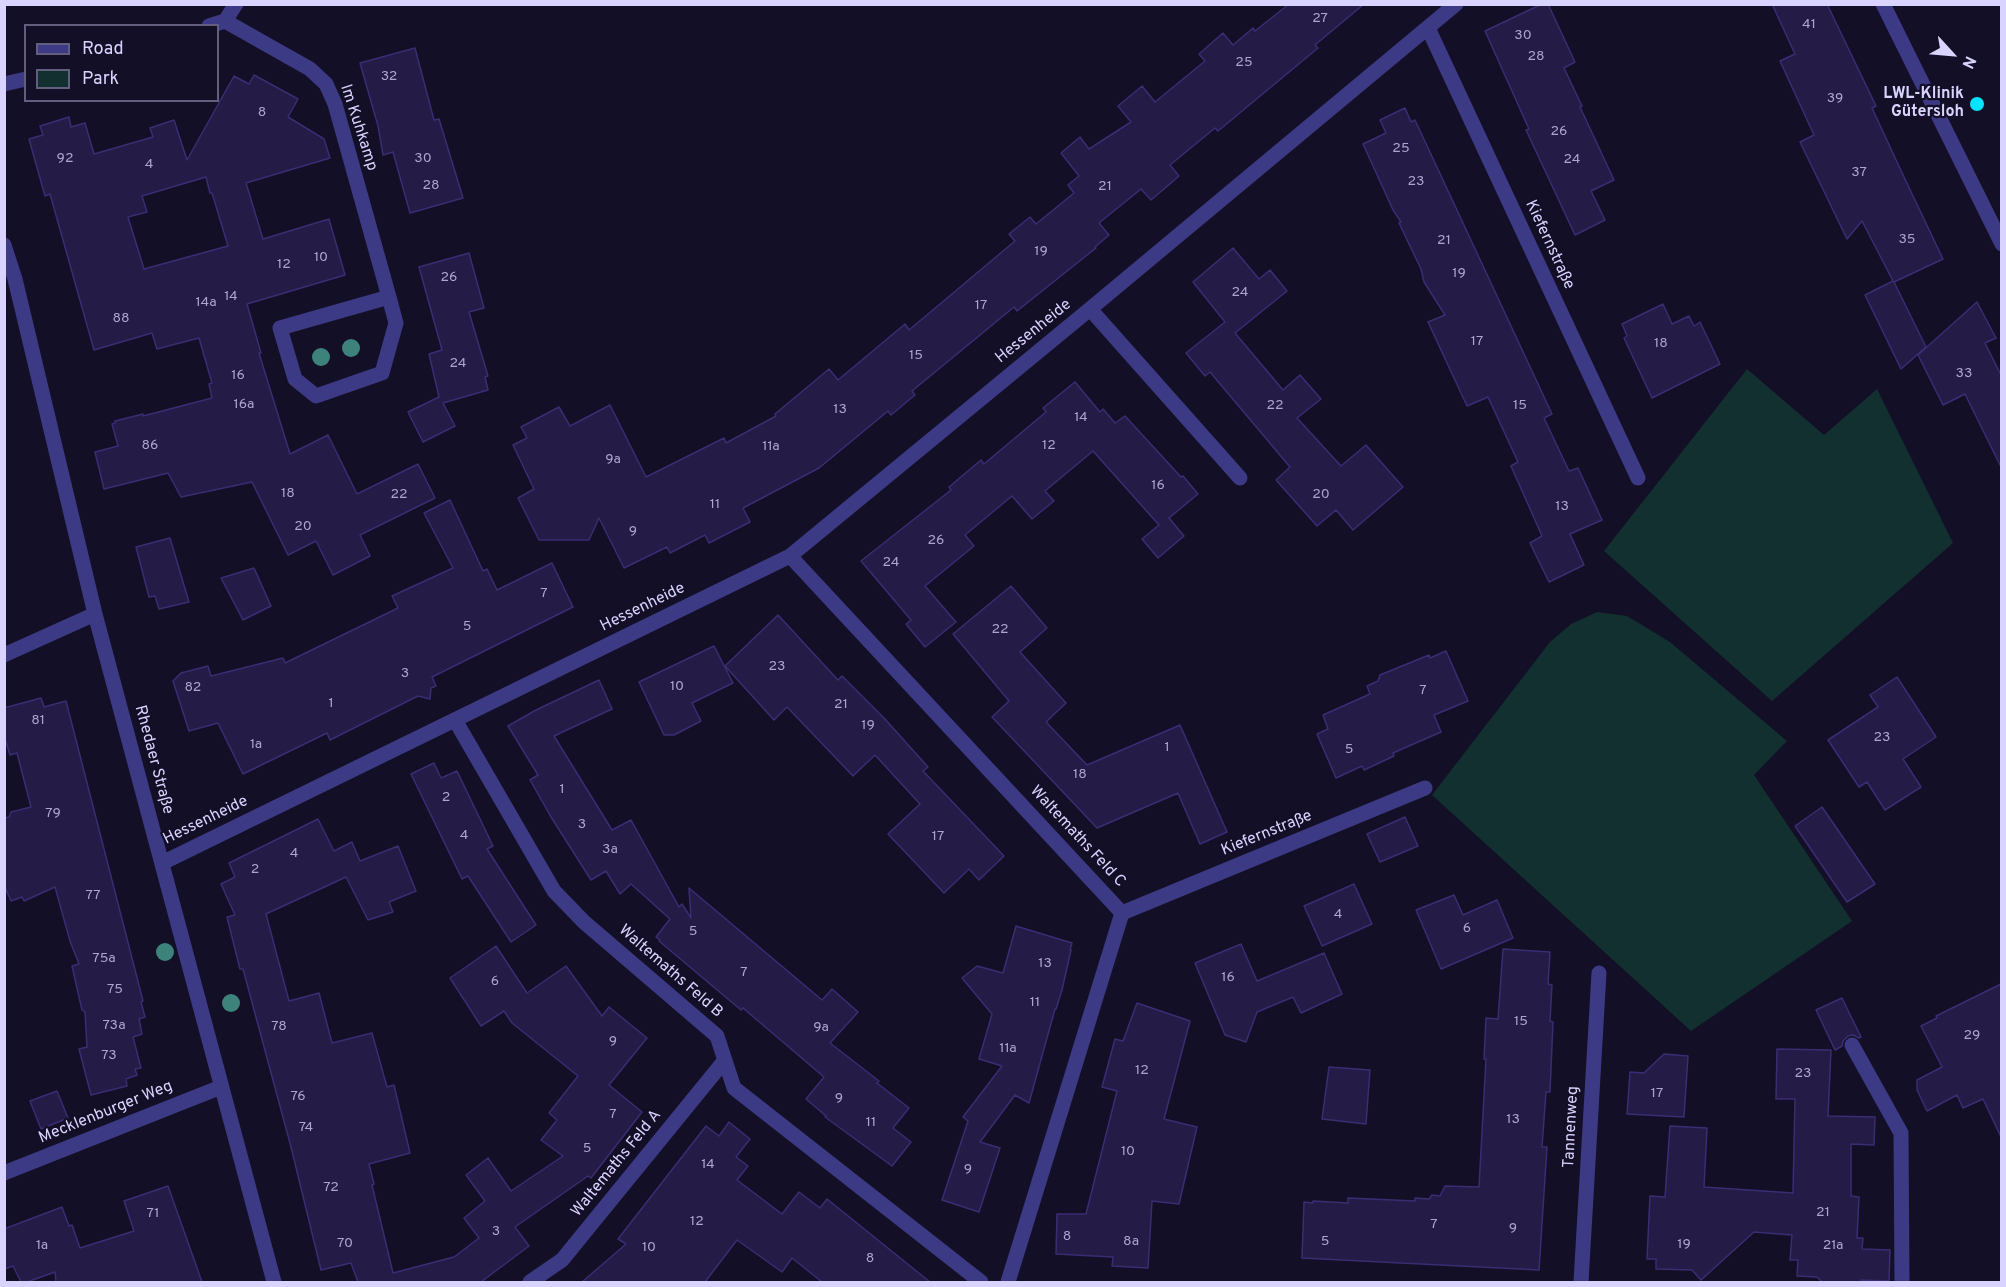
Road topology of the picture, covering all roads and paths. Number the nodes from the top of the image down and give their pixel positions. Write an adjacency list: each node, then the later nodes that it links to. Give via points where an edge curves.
1 (236, 4): 4 (street)
2 (1456, 4): 6 (street, Hessenheide)
3 (1883, 4): 9 (street)
4 (225, 21): 5 (street); 11 (street, Im Kuhkamp, via 310,69 326,84)
5 (216, 24)
6 (1428, 28): 12 (street, Hessenheide); 14 (street, Kiefernstraße)
7 (24, 79): 8 (street)
8 (4, 84)
9 (2001, 244)
10 (4, 245): 16 (street, Rhedaer Straße)
11 (389, 297): 11 (street, Im Kuhkamp, via 280,327 295,379 316,396 382,373 396,323)
12 (1090, 309): 13 (street, Hessenheide); 15 (street, Hessenheide)
13 (1240, 478)
14 (1638, 478)
15 (789, 556): 18 (street, Hessenheide); 21 (street, Waltemaths Feld C)
16 (95, 614): 17 (street); 20 (street, Rhedaer Straße)
17 (4, 655)
18 (455, 720): 20 (street, Hessenheide); 24 (street, Waltemaths Feld B, via 554,891 584,922 717,1036)
19 (1425, 788): 21 (street, Kiefernstraße)
20 (162, 863): 25 (street, Rhedaer Straße)
21 (1122, 913): 30 (street, Waltemaths Feld C)
22 (1599, 974): 31 (street, Tannenweg)
23 (1852, 1045): 32 (street, via 1901,1132)
24 (725, 1060): 28 (street, Waltemaths Feld A, via 562,1260); 29 (street, Waltemaths Feld B, via 734,1088)
25 (221, 1087): 26 (street, Mecklenburger Weg); 27 (street, Rhedaer Straße)
26 (4, 1173)
27 (274, 1282)
28 (530, 1282)
29 (981, 1282)
30 (1008, 1282)
31 (1581, 1282)
32 (1902, 1282)

